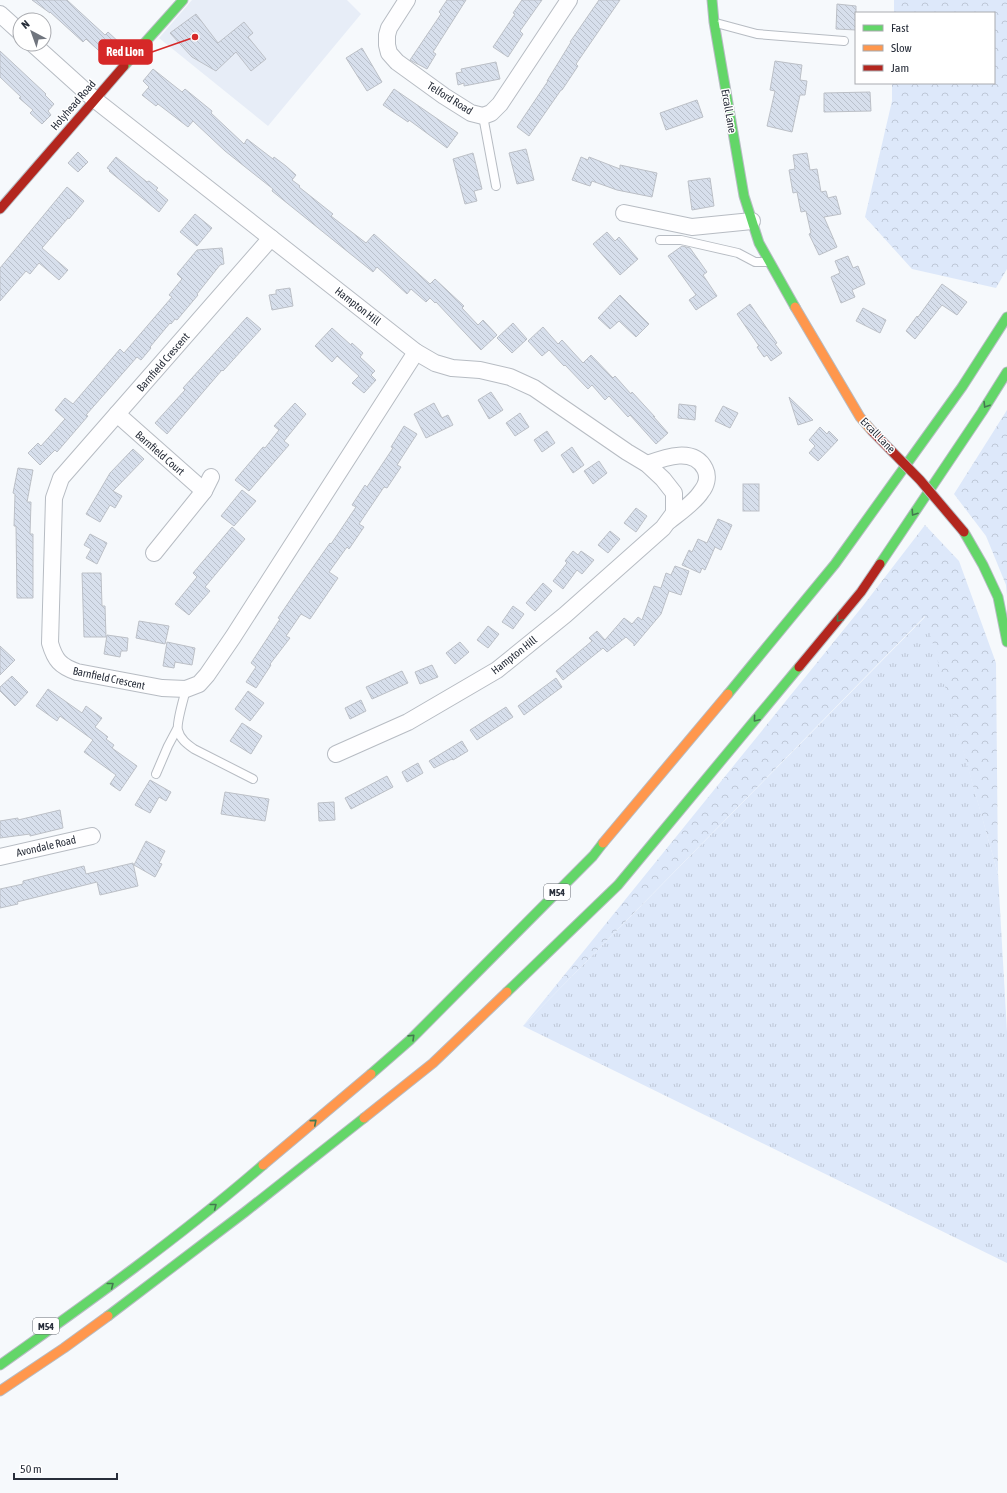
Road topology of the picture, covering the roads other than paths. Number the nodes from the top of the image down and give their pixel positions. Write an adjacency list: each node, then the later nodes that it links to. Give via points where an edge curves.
1 (182, 0): 10 (main road, Holyhead Road)
2 (407, 0): 11 (street, Telford Road, via 389,28 389,53 396,62 444,96 471,114)
3 (569, 0): 11 (street, Telford Road, via 500,104)
4 (712, 0): 6 (main road, Ercall Lane)
5 (0, 14): 7 (street)
6 (714, 22): 8 (lane, via 757,34); 15 (main road, Ercall Lane, via 744,196)
7 (12, 25)
8 (844, 41)
9 (42, 52): 10 (street, Hampton Hill)
10 (94, 99): 13 (main road, Holyhead Road); 16 (street, Hampton Hill)
11 (483, 116): 12 (lane)
12 (496, 186)
13 (0, 209)
14 (624, 213): 15 (street, via 692,227)
15 (752, 221): 18 (main road, Ercall Lane, via 759,243)
16 (271, 238): 20 (street, Hampton Hill); 22 (street, Barnfield Crescent)
17 (660, 240): 18 (lane, via 681,240 738,253 755,262)
18 (770, 263): 28 (main road, Ercall Lane, bridge, via 860,417 915,473 964,532 998,596)
19 (1007, 316): 36 (main road, M54, one-way to 19, via 232,1192 410,1040 592,856 835,564 962,387)
20 (416, 352): 23 (street, Hampton Hill, via 435,363 510,377 534,388 626,452); 29 (street, via 211,668 199,684)
21 (1007, 372): 39 (main road, M54, one-way to 39, via 861,592 618,885 433,1063 192,1253 64,1348)
22 (117, 414): 25 (street, Barnfield Court); 29 (street, Barnfield Crescent, via 61,478 54,498 50,643 59,663 66,669 162,688)
23 (648, 464): 26 (street, Hampton Hill, via 674,493 674,513); 26 (street, Hampton Hill, via 664,458 688,455 702,463 706,471 707,480 701,493)
24 (212, 477): 25 (street)
25 (204, 491): 27 (street)
26 (669, 521): 31 (street, Hampton Hill, via 565,615 497,670 408,722)
27 (154, 553)
28 (1007, 642)
29 (186, 689): 30 (lane)
30 (177, 729): 32 (lane); 33 (lane, via 180,737 194,749)
31 (336, 754)
32 (156, 774)
33 (253, 779)
34 (92, 836): 35 (street, Avondale Road)
35 (0, 857)
36 (92, 1300): 37 (main road, M54); 38 (main road, M54)
37 (13, 1344)
38 (0, 1365)
39 (0, 1391)

